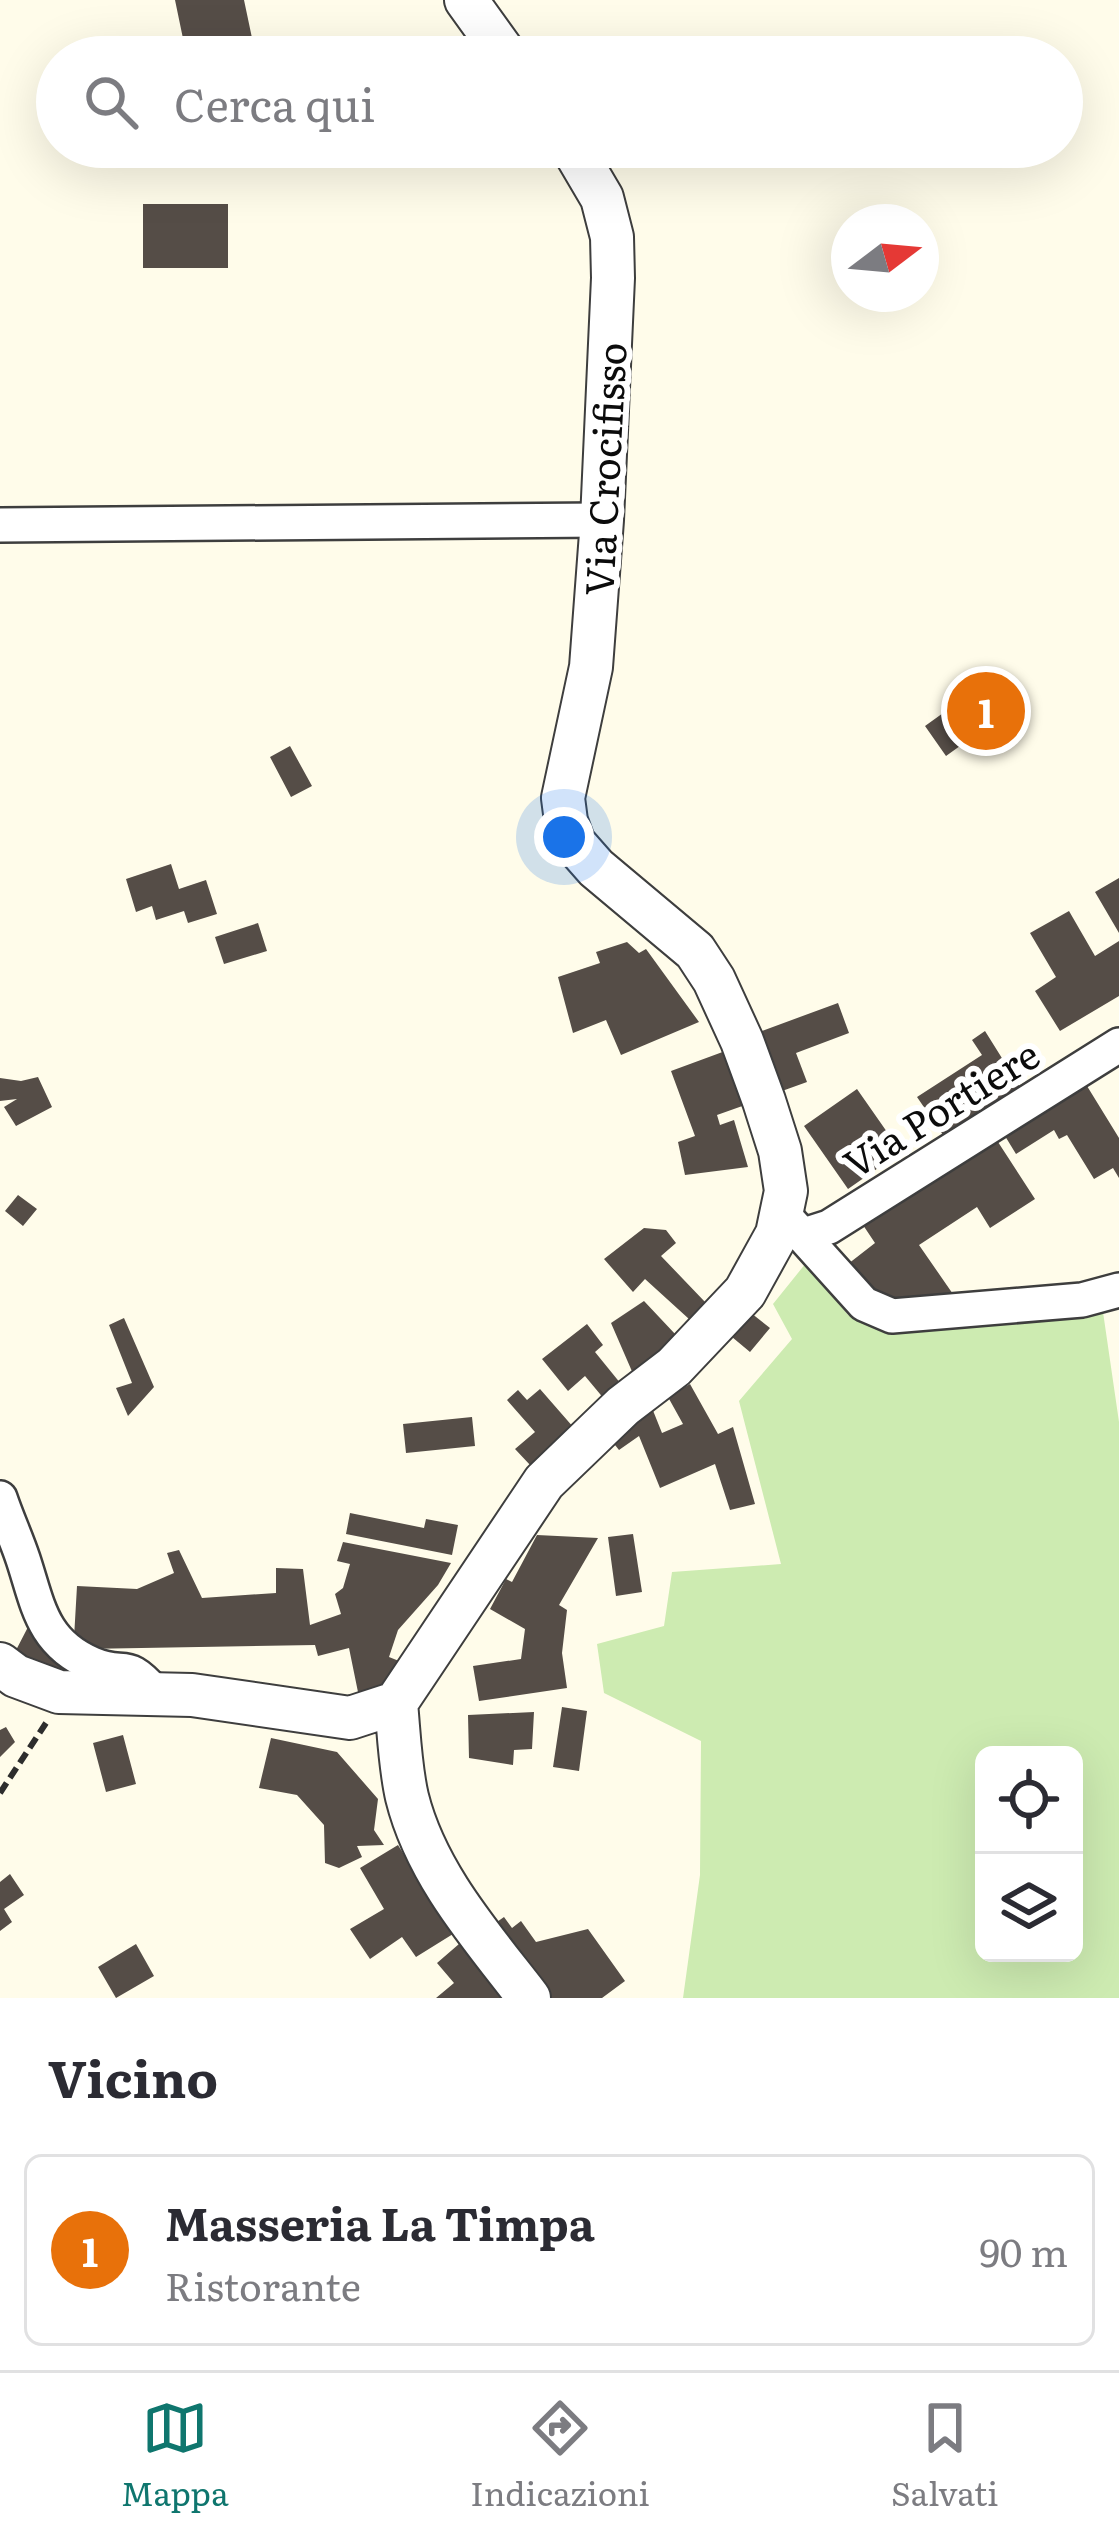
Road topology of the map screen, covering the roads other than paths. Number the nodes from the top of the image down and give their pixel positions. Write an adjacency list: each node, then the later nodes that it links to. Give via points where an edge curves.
1 (466, 0): 2 (street)
2 (492, 36)
3 (584, 168): 4 (street, Via Crocifisso, via 613,237)
4 (602, 520): 5 (street); 7 (street, Via Crocifisso, via 590,667 563,798 574,843 695,951 714,980 780,1151)
5 (0, 525)
6 (1119, 1045): 7 (street, Via Portiere, via 829,1227)
7 (793, 1224): 8 (street, via 863,1304 892,1316); 12 (street, via 778,1234 746,1292 674,1367 544,1482)
8 (1119, 1290)
9 (0, 1498): 11 (street, via 38,1615 57,1640 93,1664 137,1672)
10 (0, 1664): 11 (street, via 59,1692)
11 (156, 1694): 12 (street, via 350,1718)
12 (395, 1703): 13 (street, via 406,1796 422,1841)
13 (529, 1998)

